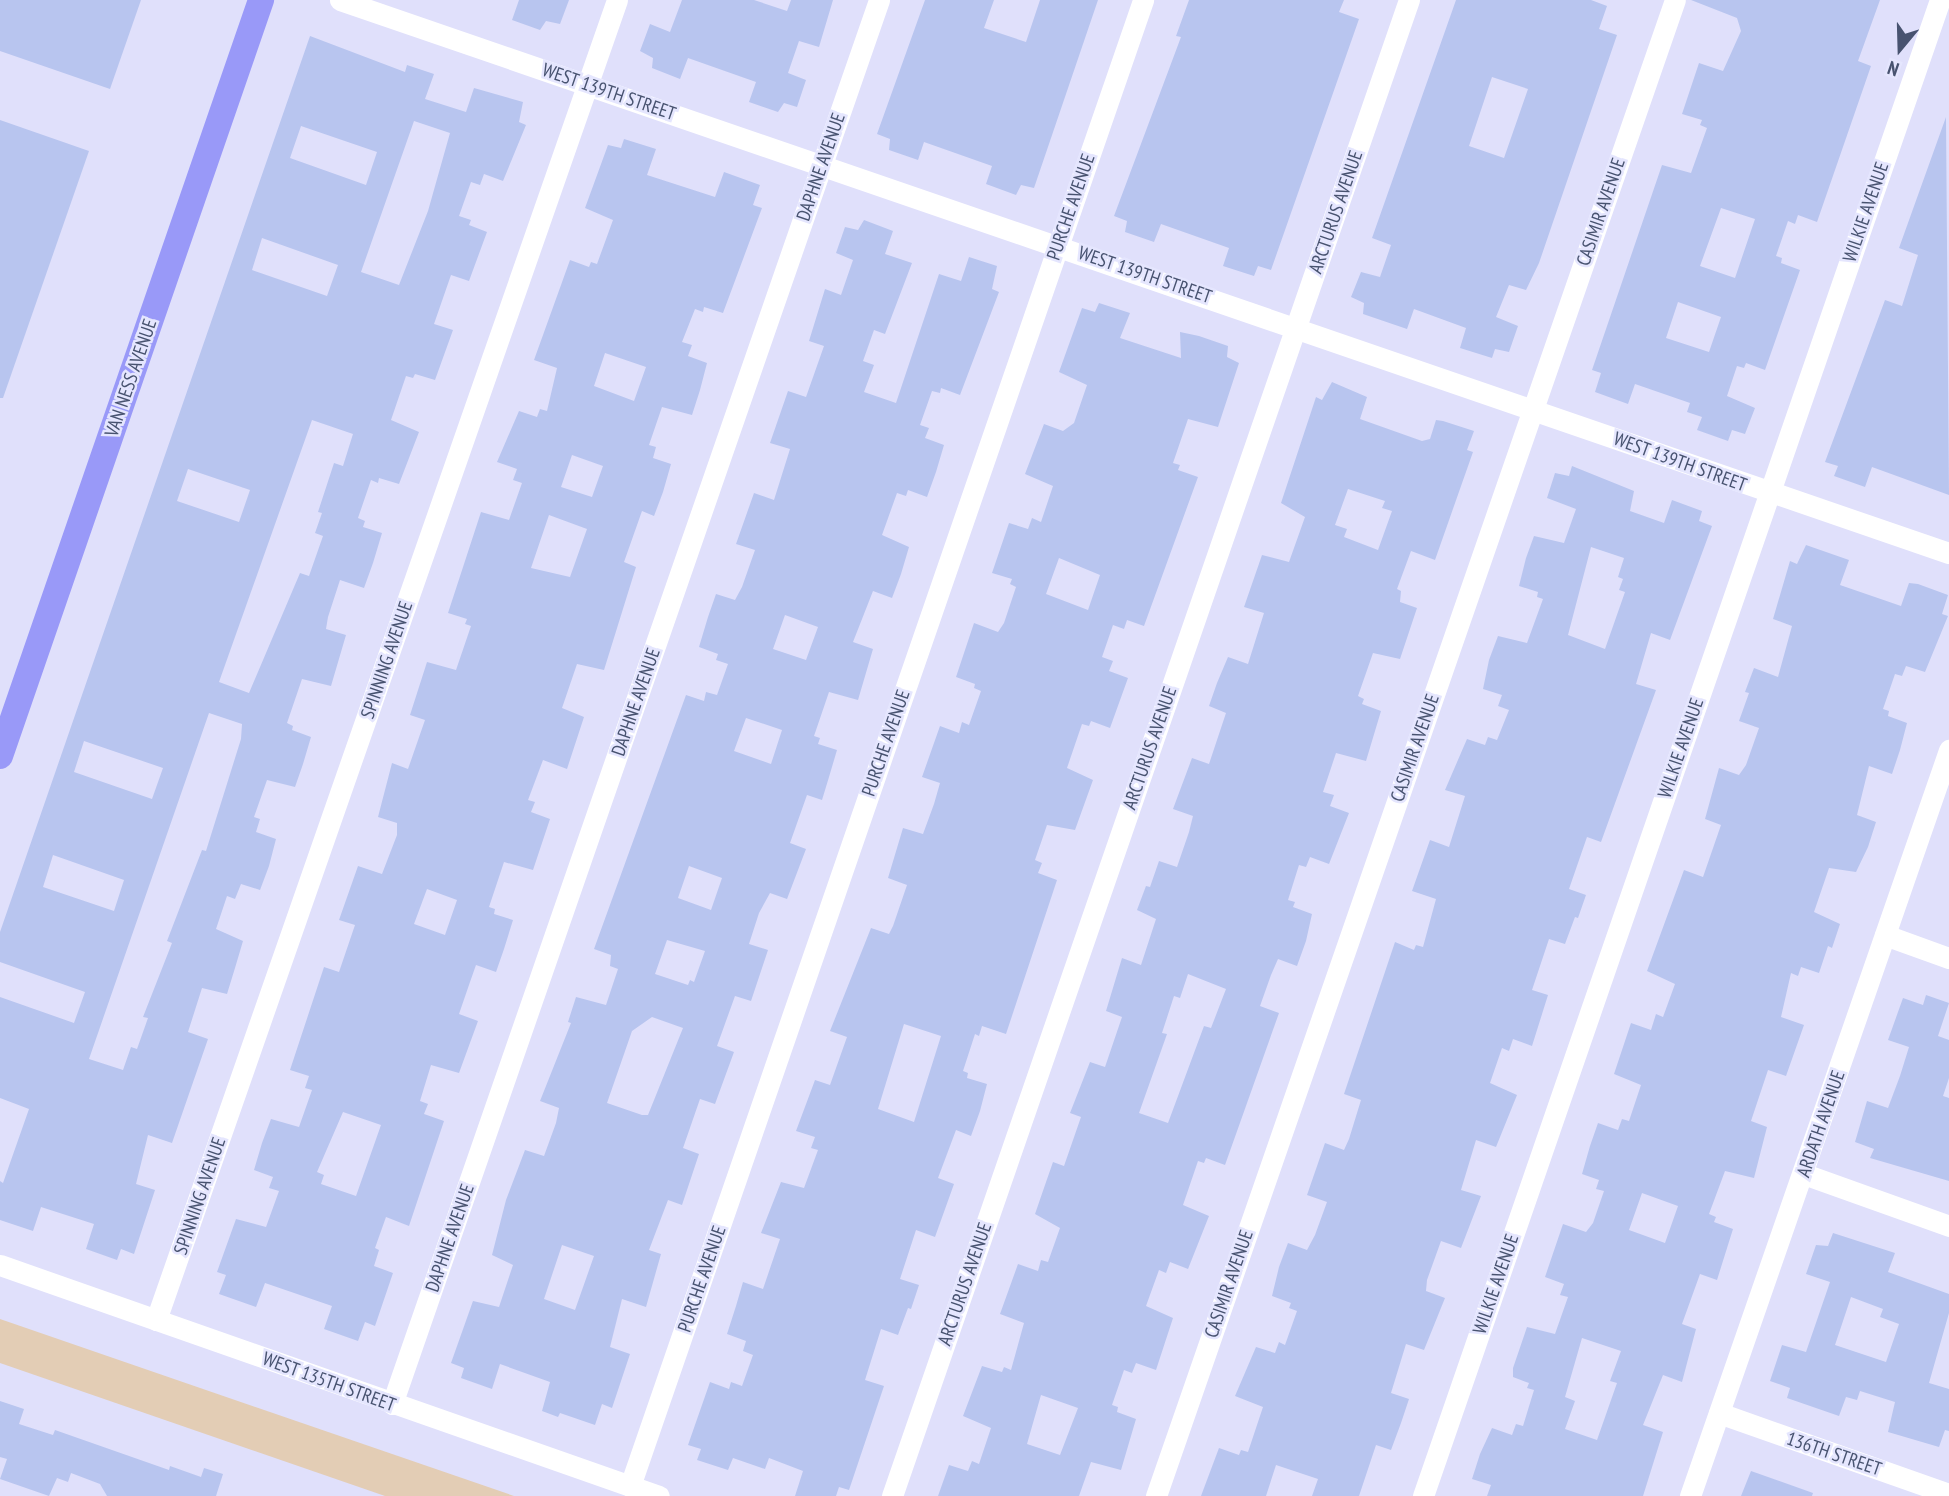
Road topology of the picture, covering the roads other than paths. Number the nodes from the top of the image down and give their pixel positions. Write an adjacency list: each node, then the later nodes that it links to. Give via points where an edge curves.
1 (261, 0): 17 (main road, VAN NESS AVENUE)
2 (340, 0): 9 (street, WEST 139TH STREET)
3 (617, 0): 9 (street, SPINNING AVENUE)
4 (879, 0): 10 (street, DAPHNE AVENUE)
5 (1143, 0): 11 (street, PURCHE AVENUE)
6 (1409, 0): 12 (street, ARCTURUS AVENUE)
7 (1675, 0): 13 (street, CASIMIR AVENUE)
8 (1940, 0): 14 (street, WILKIE AVENUE)
9 (588, 85): 10 (street, WEST 139TH STREET); 23 (street, SPINNING AVENUE)
10 (822, 166): 11 (street, WEST 139TH STREET); 24 (street, DAPHNE AVENUE)
11 (1058, 245): 12 (street, WEST 139TH STREET); 26 (street, PURCHE AVENUE)
12 (1296, 326): 13 (street, WEST 139TH STREET); 29 (street, ARCTURUS AVENUE)
13 (1532, 409): 14 (street, WEST 139TH STREET); 30 (street, CASIMIR AVENUE)
14 (1769, 493): 15 (street, WEST 139TH STREET); 31 (street, WILKIE AVENUE)
15 (1949, 553)
16 (1949, 750): 18 (street, ARDATH AVENUE)
17 (0, 756)
18 (1885, 935): 19 (street); 20 (street, ARDATH AVENUE)
19 (1949, 958)
20 (1804, 1174): 21 (street); 25 (street, ARDATH AVENUE)
21 (1949, 1226)
22 (0, 1265): 23 (street, WEST 135TH STREET)
23 (156, 1320): 24 (street, WEST 135TH STREET)
24 (393, 1405): 26 (street, WEST 135TH STREET)
25 (1719, 1413): 27 (street, 136TH STREET); 32 (street, ARDATH AVENUE)
26 (630, 1486): 28 (street, WEST 135TH STREET)
27 (1949, 1494)
28 (659, 1496)
29 (892, 1496)
30 (1156, 1496)
31 (1423, 1496)
32 (1690, 1496)

